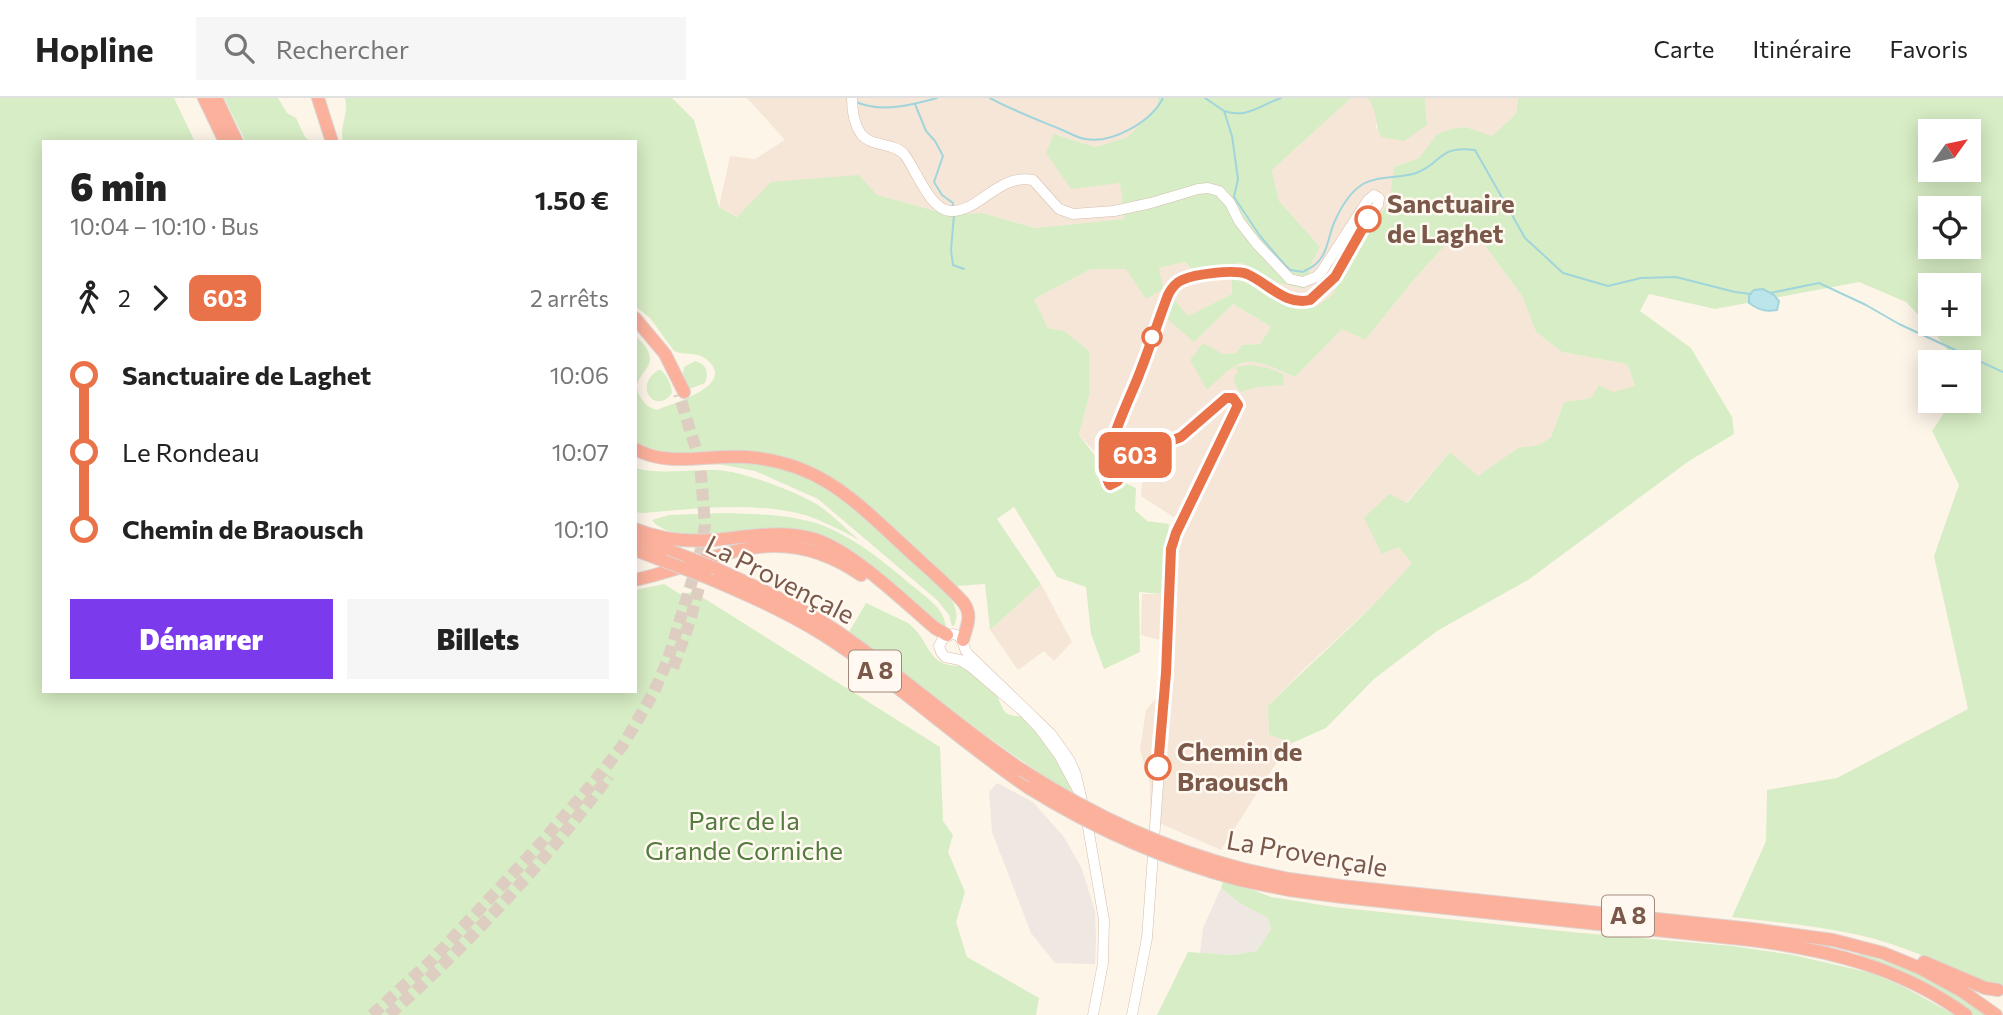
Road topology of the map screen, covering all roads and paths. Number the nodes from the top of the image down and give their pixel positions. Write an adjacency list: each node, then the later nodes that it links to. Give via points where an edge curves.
1 (204, 98): 6 (highway)
2 (216, 98): 7 (highway)
3 (318, 98): 8 (highway)
4 (327, 98): 9 (highway)
5 (852, 101): 25 (main road, via 863,137 900,151 943,209 969,206 1019,178 1033,180 1059,209 1073,214 1151,204 1208,188 1224,195 1256,243 1290,279 1303,282 1322,271 1368,200 1374,195 1379,198 1335,277 1310,300 1292,300 1247,274 1234,272 1175,284 1112,443 1106,479 1110,485 1118,481 1133,455 1181,437 1226,398 1233,398 1238,405 1171,549 1147,938)
6 (224, 140)
7 (236, 140)
8 (331, 140)
9 (338, 140)
10 (637, 320): 11 (highway, via 665,354 681,393 664,362)
11 (637, 330)
12 (637, 450): 18 (highway, via 666,459 732,456 781,461 830,483 958,596 962,612)
13 (637, 530): 18 (highway, via 689,541 782,534 815,539 852,559)
14 (637, 539): 16 (highway, La Provençale / A 8, bridge, via 689,558)
15 (637, 551): 16 (highway, La Provençale / A 8, bridge)
16 (711, 573): 21 (highway, La Provençale / A 8, bridge, via 784,601 838,633 1063,796 1122,827); 21 (highway, La Provençale / A 8, bridge, via 836,643 986,758 1084,820 1201,869)
17 (637, 579): 18 (highway, via 760,546 807,550 845,565 920,622)
18 (954, 640): 19 (main road, via 961,656); 19 (main road, via 943,655); 20 (main road, via 1051,734 1074,768)
19 (955, 659): 20 (main road, via 965,662 1024,712 1059,755)
20 (1080, 794): 24 (main road, via 1104,920)
21 (1241, 874): 22 (highway, La Provençale / A 8); 26 (highway, La Provençale / A 8, via 1289,890 1342,897 1810,949 1867,963 1911,981)
22 (1833, 940): 23 (highway, via 1884,947); 27 (highway, La Provençale / A 8, via 1920,968)
23 (1998, 990)
24 (1093, 1015)
25 (1132, 1015)
26 (1966, 1015)
27 (1996, 1015)

